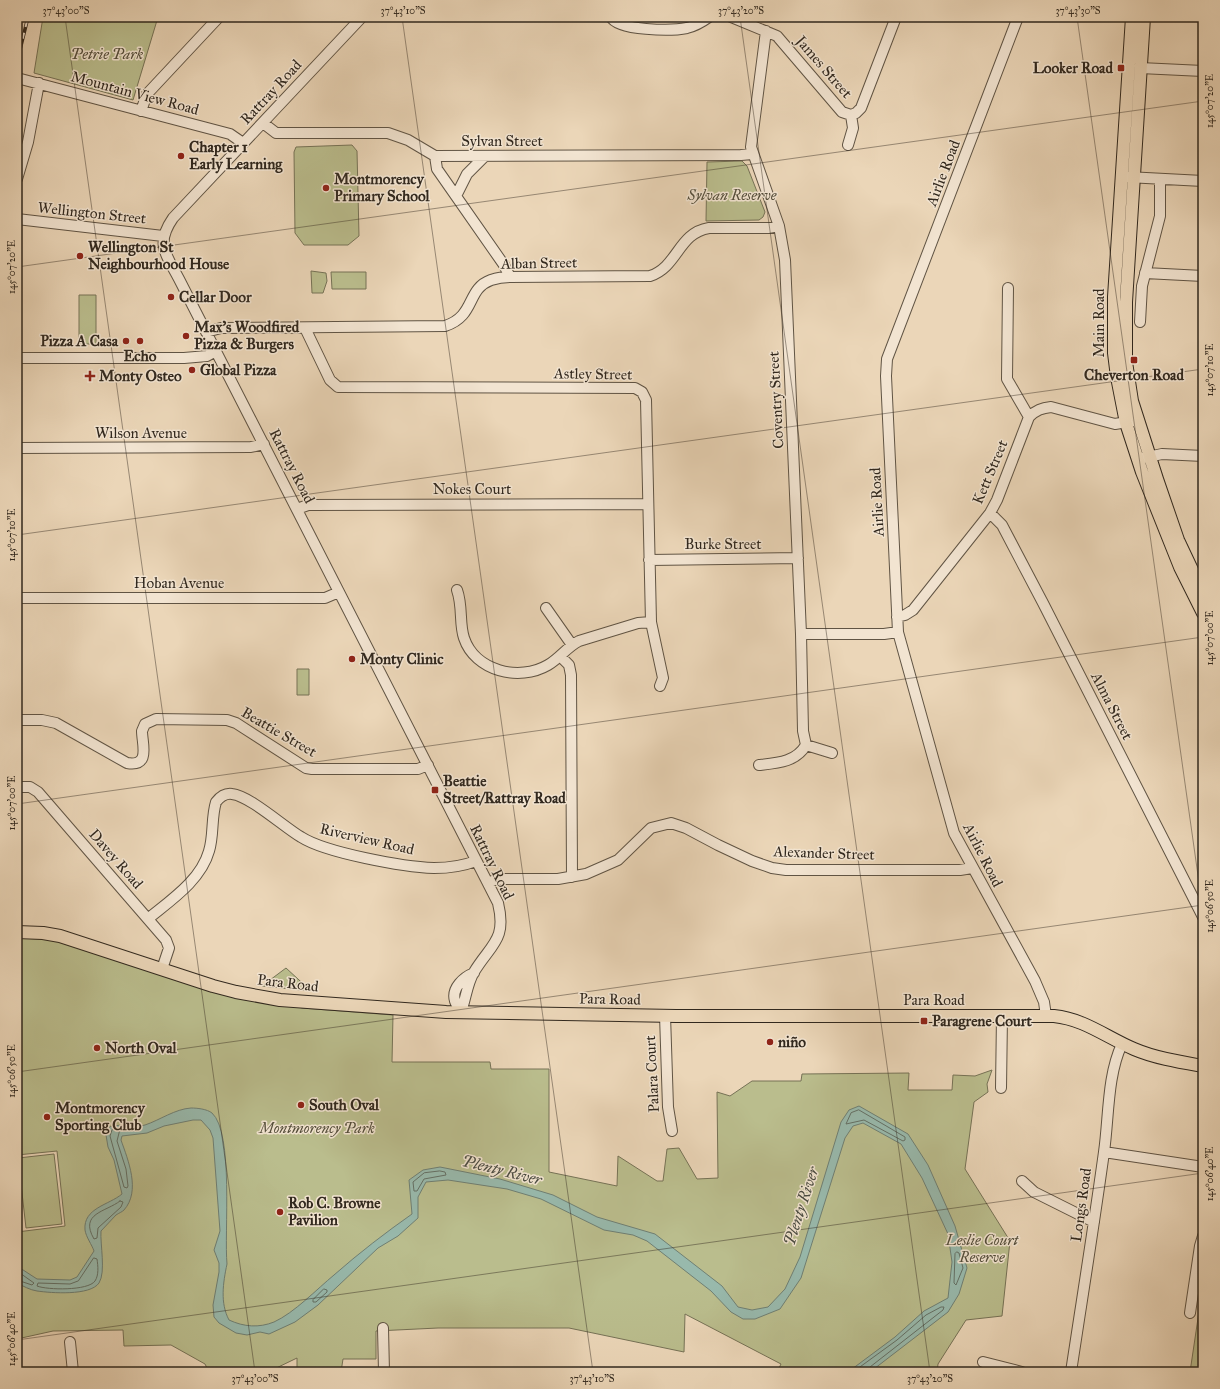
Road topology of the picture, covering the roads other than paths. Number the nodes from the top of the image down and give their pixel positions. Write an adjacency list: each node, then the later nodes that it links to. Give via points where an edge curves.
1 (219, 17): 15 (street, via 147,94)
2 (362, 17): 17 (street, Rattray Road)
3 (611, 17): 4 (street, via 616,22 634,27 660,29 686,28 700,24)
4 (709, 17)
5 (731, 17): 10 (street, James Street)
6 (896, 17): 16 (street, via 861,108)
7 (1018, 17): 57 (street, Airlie Road, via 887,359)
8 (1132, 17): 23 (main road, Main Road)
9 (1144, 17): 11 (main road, Main Road)
10 (766, 31): 16 (street, James Street, via 777,36 842,112); 20 (street, Coventry Street, via 751,138)
11 (1140, 68): 12 (street); 23 (main road, Main Road)
12 (1203, 71)
13 (17, 78): 14 (street, Mountain View Road)
14 (35, 82): 15 (street, Mountain View Road); 24 (street, via 28,142)
15 (141, 110): 18 (street, Mountain View Road, via 230,134)
16 (851, 115): 19 (street, via 853,128)
17 (263, 123): 18 (street, Rattray Road); 21 (street, via 276,133 388,133 408,140)
18 (243, 143): 30 (street, Rattray Road, via 173,218)
19 (848, 145)
20 (752, 154): 22 (street, Sylvan Street); 29 (street, Coventry Street)
21 (435, 156): 22 (street, Sylvan Street); 27 (street, via 437,169)
22 (485, 156): 27 (street, via 467,174)
23 (1127, 177): 25 (street); 41 (main road, Main Road, via 1113,328 1117,377)
24 (17, 179)
25 (1160, 179): 26 (street); 31 (street, via 1160,216)
26 (1203, 181)
27 (456, 196): 33 (street)
28 (17, 219): 30 (street, Wellington Street)
29 (779, 226): 33 (street, Alban Street, via 700,230 686,239 667,266 650,276); 49 (street, Coventry Street, via 785,260)
30 (163, 236): 37 (street, Rattray Road, via 165,252)
31 (1145, 273): 32 (street); 35 (street)
32 (1203, 276)
33 (510, 277): 36 (street, Alban Street, via 491,280 481,286 464,316 445,326)
34 (1008, 288): 40 (street, via 1006,379)
35 (1140, 322)
36 (305, 328): 37 (street, Alban Street, via 221,328); 46 (street, Astley Street, via 330,380 338,387 639,390 646,400)
37 (206, 332): 38 (street, Rattray Road)
38 (216, 351): 39 (street, via 207,356 184,358); 42 (street, Rattray Road)
39 (17, 358)
40 (1029, 417): 41 (street, via 1038,410 1051,407 1109,422); 48 (street, Kett Street)
41 (1132, 422): 45 (main road, Main Road)
42 (264, 444): 43 (street, Wilson Avenue, via 245,447); 47 (street, Rattray Road)
43 (17, 448)
44 (1203, 456): 45 (street, via 1166,454)
45 (1143, 457): 53 (main road, Main Road); 56 (main road, Main Road, via 1180,567)
46 (648, 504): 47 (street, Nokes Court, via 308,505); 50 (street, Astley Street)
47 (297, 509): 52 (street, Rattray Road)
48 (990, 513): 57 (street, Kett Street, via 912,610 905,615); 74 (street, Alma Street, via 1002,525 1036,589)
49 (798, 558): 50 (street, Burke Street); 60 (street, Coventry Street)
50 (649, 560): 58 (street, Astley Street)
51 (457, 590): 62 (street, via 462,602 465,641 476,658 506,672 544,668)
52 (340, 592): 54 (street, Hoban Avenue, via 325,598); 67 (street, Rattray Road)
53 (1203, 593)
54 (17, 598)
55 (546, 608): 61 (street)
56 (1203, 613)
57 (897, 616): 59 (street, Airlie Road)
58 (651, 622): 61 (street, via 638,623); 63 (street, Astley Street, via 663,678)
59 (898, 632): 60 (street); 71 (street, Airlie Road, via 954,833)
60 (801, 634): 65 (street, Coventry Street, via 802,723)
61 (572, 645): 62 (street)
62 (561, 657): 72 (street, via 569,665 571,675)
63 (660, 686)
64 (17, 720): 67 (street, Beattie Street, via 56,723 132,764 143,757 142,731 148,722 156,719 219,719 236,723 306,768 418,769)
65 (806, 745): 66 (street); 68 (street, via 795,758)
66 (832, 754)
67 (428, 765): 70 (street, Rattray Road)
68 (759, 765)
69 (17, 787): 75 (street, Davey Road, via 30,788 38,792)
70 (476, 861): 73 (street, Rattray Road); 75 (street, Riverview Road, via 467,865 435,868 365,857 308,841 254,805 238,796 227,794 216,802 209,850 197,874 186,887)
71 (972, 868): 72 (street, Alexander Street, via 786,870 752,861 671,823 651,828 624,856 611,864); 81 (street, Airlie Road, via 1035,982)
72 (572, 878): 73 (street, Alexander Street, via 498,879)
73 (488, 884): 78 (street, Rattray Road, via 498,903 501,916 499,934 493,948 474,972 465,976 456,990 455,1001)
74 (1203, 917)
75 (148, 918): 77 (street, Davey Road, via 168,945)
76 (17, 932): 77 (main road, Para Road, via 60,936)
77 (162, 969): 78 (main road, Para Road, via 213,986 265,998 331,1005)
78 (461, 1012): 79 (main road, Para Road)
79 (665, 1016): 80 (main road, Para Road); 85 (street, Palara Court, via 668,1107)
80 (1002, 1016): 81 (main road, Para Road); 84 (street)
81 (1050, 1016): 82 (main road, Para Road, via 1084,1023)
82 (1122, 1044): 83 (main road, Para Road, via 1163,1058); 86 (street, Longs Road, via 1115,1066)
83 (1203, 1066)
84 (1001, 1088)
85 (672, 1131)
86 (1104, 1152): 87 (street); 89 (street, Longs Road)
87 (1203, 1167)
88 (1022, 1181): 89 (street, via 1034,1192)
89 (1094, 1222): 98 (street, Longs Road)
90 (1203, 1236): 91 (street, via 1198,1255)
91 (1193, 1310)
92 (383, 1328): 96 (street)
93 (70, 1342): 95 (street)
94 (983, 1362): 97 (street)
95 (73, 1372)
96 (384, 1372)
97 (1022, 1372)
98 (1071, 1372)

